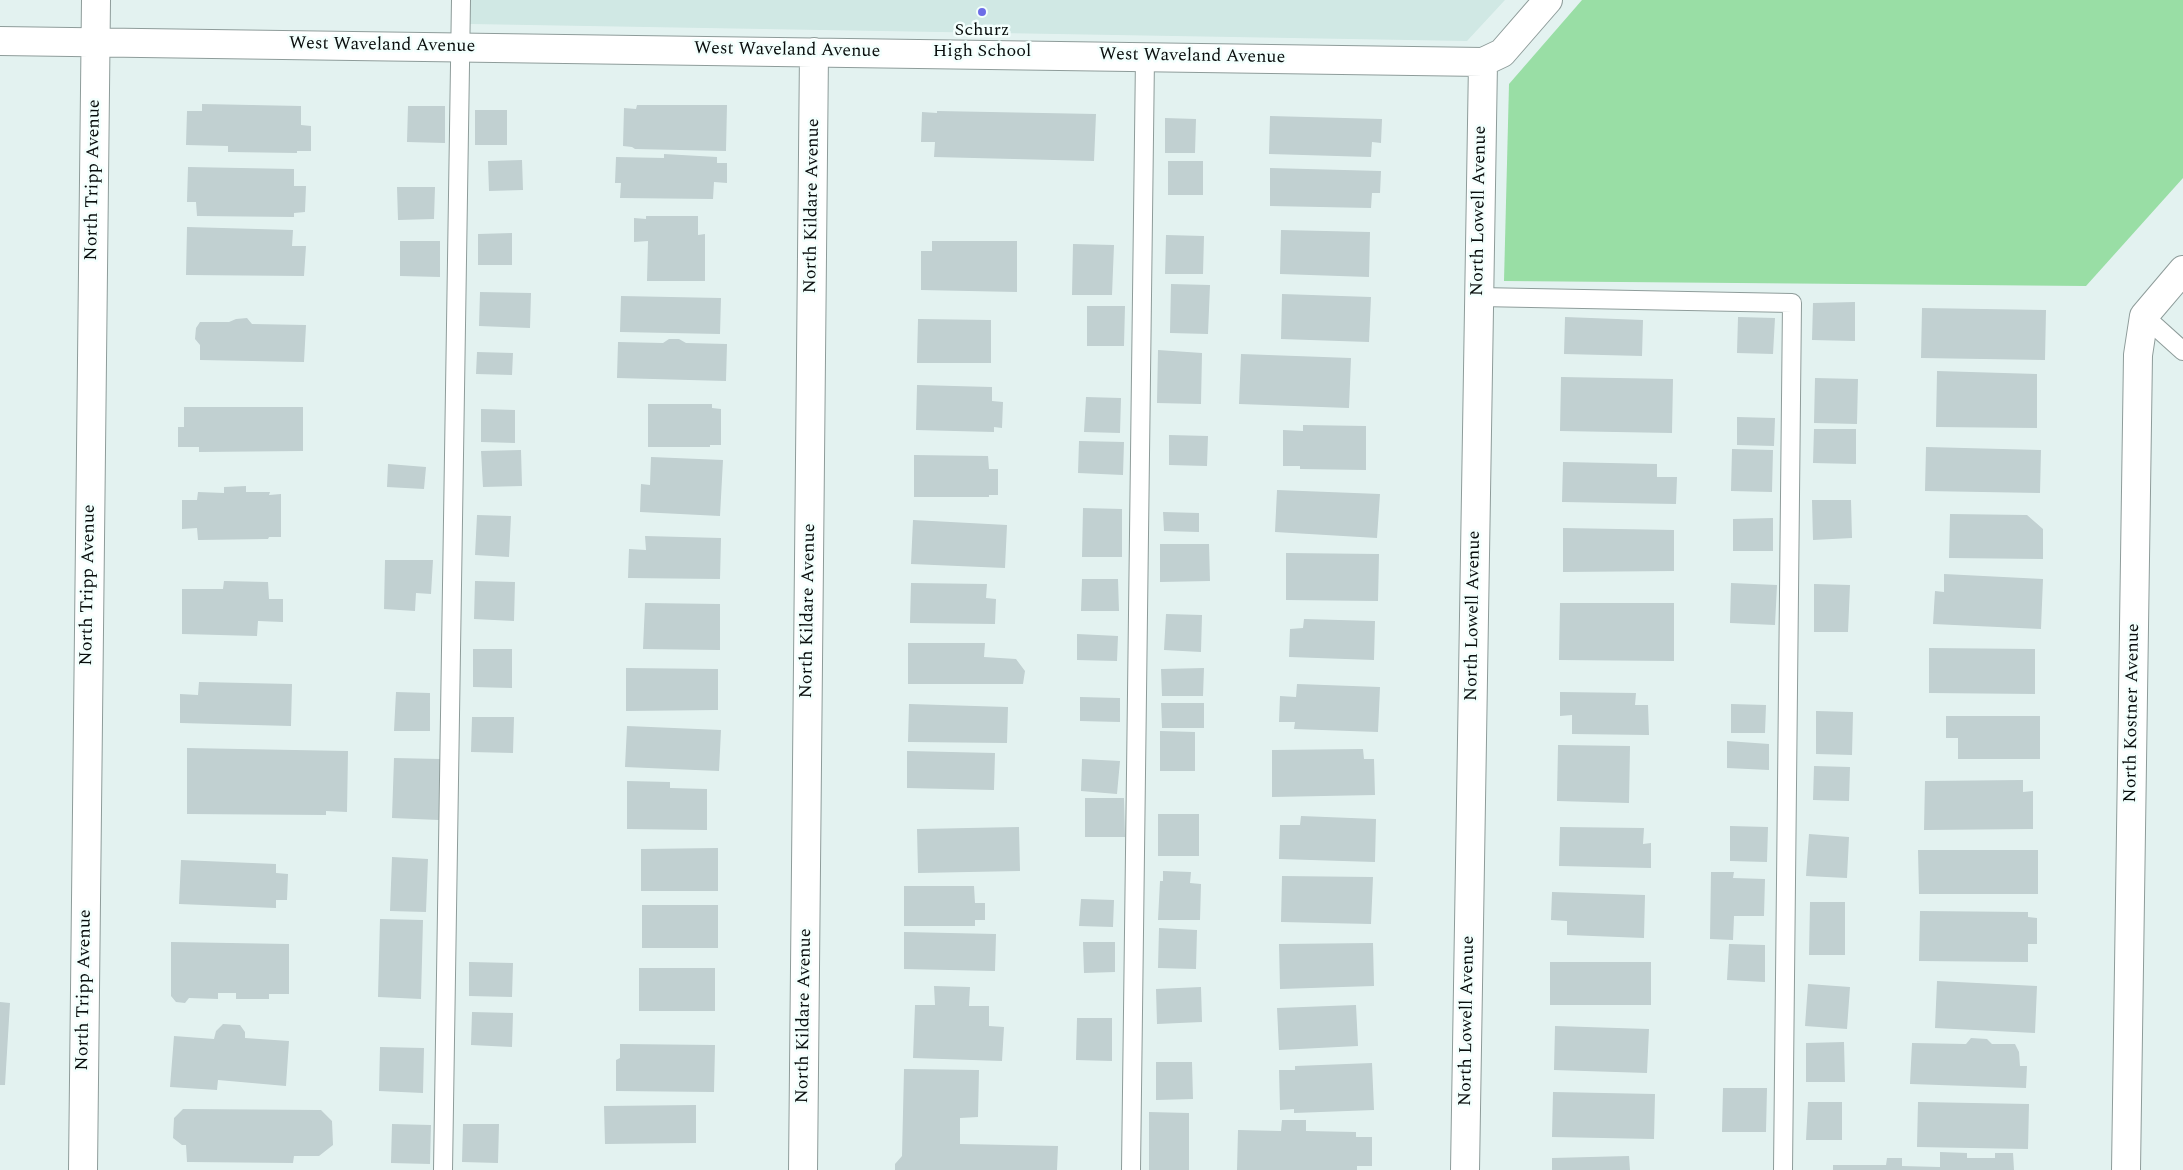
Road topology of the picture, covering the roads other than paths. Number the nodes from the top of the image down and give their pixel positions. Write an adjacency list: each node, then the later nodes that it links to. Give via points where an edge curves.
1 (96, 0): 5 (street, North Tripp Avenue)
2 (460, 0): 6 (lane)
3 (1548, 0): 9 (street, West Waveland Avenue, via 1502,53)
4 (0, 41): 5 (street, West Waveland Avenue)
5 (96, 42): 6 (street, West Waveland Avenue); 14 (street, North Tripp Avenue)
6 (460, 47): 7 (street, West Waveland Avenue); 15 (lane)
7 (814, 52): 8 (street, West Waveland Avenue); 16 (street, North Kildare Avenue)
8 (1146, 57): 9 (street, West Waveland Avenue); 17 (lane)
9 (1483, 62): 11 (street, North Lowell Avenue)
10 (2183, 270): 12 (street)
11 (1479, 296): 18 (street, North Lowell Avenue); 19 (lane, via 1792,303)
12 (2144, 316): 13 (lane); 20 (street, North Kostner Avenue, via 2138,355)
13 (2183, 351)
14 (83, 1170)
15 (443, 1170)
16 (803, 1170)
17 (1131, 1170)
18 (1465, 1170)
19 (1783, 1170)
20 (2126, 1170)

